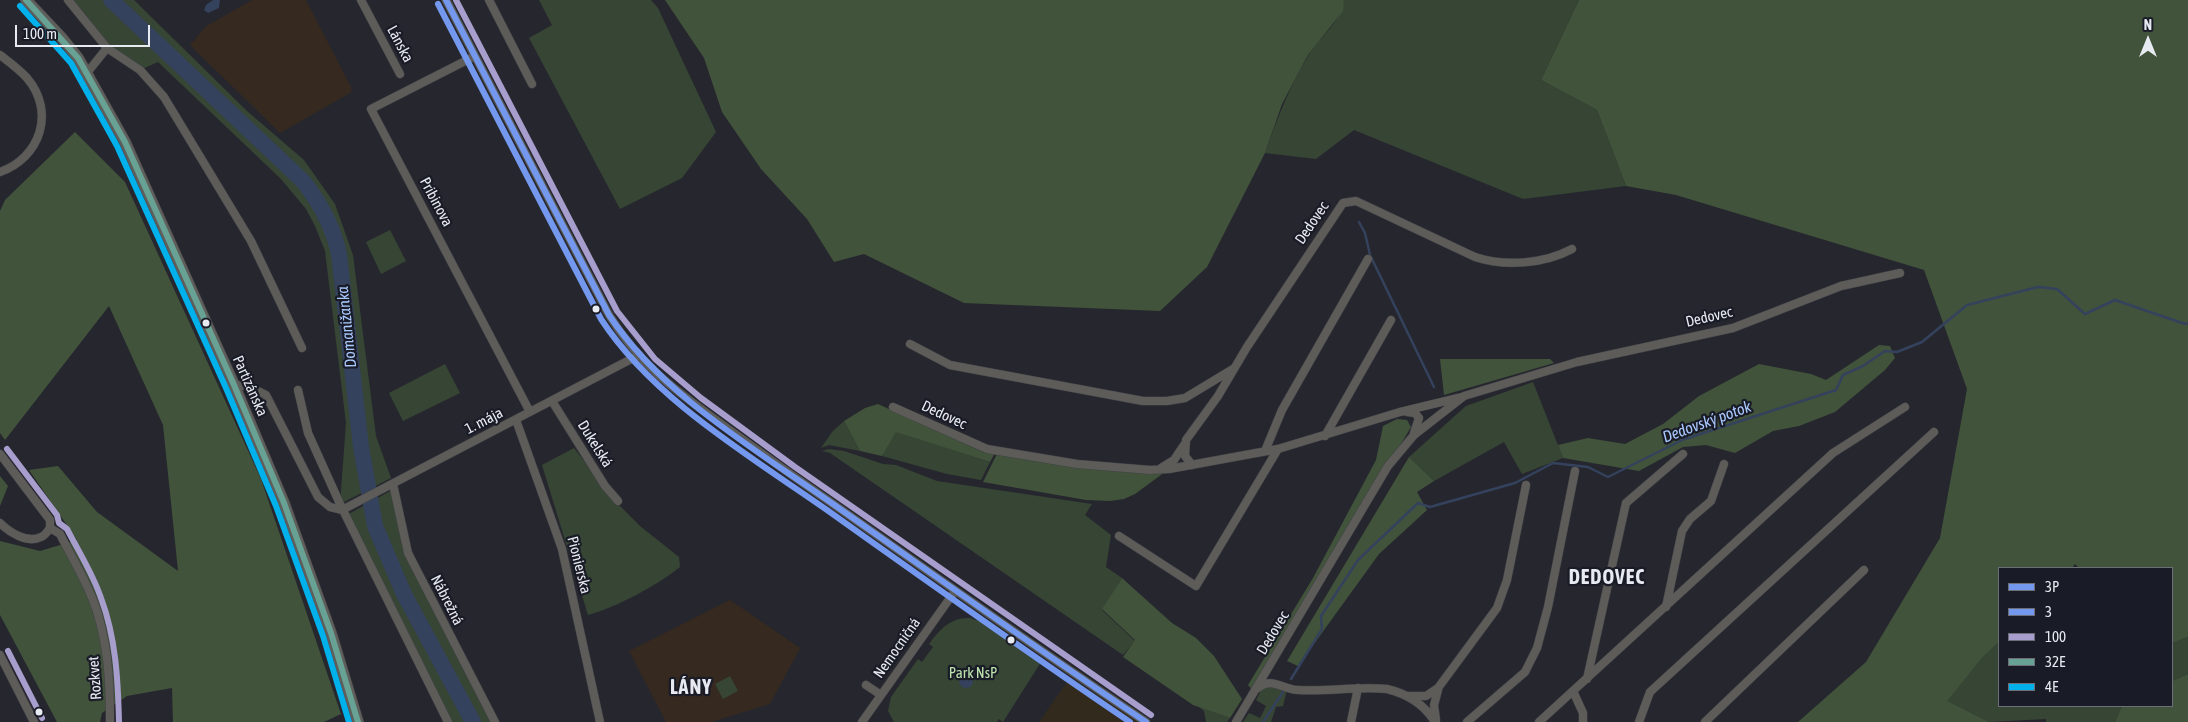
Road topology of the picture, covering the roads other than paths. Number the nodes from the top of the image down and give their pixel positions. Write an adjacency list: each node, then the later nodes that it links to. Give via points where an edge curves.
1 (26, 0): 9 (main road, Partizánska, via 70,48)
2 (68, 0): 6 (street)
3 (361, 0): 10 (street, Lánska)
4 (446, 0): 8 (street)
5 (488, 0): 11 (street)
6 (107, 48): 9 (street); 18 (street, via 140,70 164,97 251,241)
7 (0, 55): 12 (street, via 31,83 38,99 42,124 33,149 16,165)
8 (475, 56): 19 (street, via 609,315); 27 (street, Pribinova, via 371,108)
9 (86, 74): 21 (main road, Partizánska, via 122,137)
10 (400, 74)
11 (532, 84)
12 (0, 172)
13 (1572, 249): 20 (street, Dedovec, via 1531,262 1481,259 1365,205 1347,201 1335,212)
14 (1368, 259): 35 (street, via 1282,410)
15 (1900, 273): 23 (street, Dedovec, via 1841,286 1733,328 1576,362)
16 (1390, 320): 32 (street)
17 (910, 344): 20 (street, via 950,365 1143,401 1185,398)
18 (302, 348)
19 (637, 356): 24 (street, 1. mája); 50 (street, via 691,402)
20 (1234, 368): 33 (street, Dedovec)
21 (234, 385): 45 (street, via 248,386 266,395 318,497 330,507); 63 (main road, Partizánska, via 306,562)
22 (298, 390): 45 (street, via 308,433)
23 (1464, 396): 28 (street, Dedovec); 31 (street, Dedovec)
24 (552, 401): 27 (street, 1. mája); 44 (street, Dukelská, via 605,486)
25 (893, 407): 40 (street, Dedovec, via 987,449 1077,464)
26 (1905, 407): 51 (street, via 1833,453)
27 (530, 412): 29 (street, 1. mája)
28 (1400, 412): 31 (street, via 1412,412 1418,416 1419,424); 32 (street, Dedovec)
29 (516, 420): 42 (street, 1. mája); 66 (street, Pionierska, via 562,549 582,621)
30 (1934, 432): 75 (street, via 1650,692)
31 (1414, 435): 58 (street, Dedovec, via 1388,466)
32 (1325, 436): 34 (street, Dedovec)
33 (1186, 440): 39 (street, via 1184,456); 40 (street, Dedovec, via 1171,463)
34 (1278, 449): 35 (street, Dedovec); 48 (street, via 1196,586)
35 (1265, 452): 39 (street, Dedovec)
36 (0, 454): 47 (street, Rozkvet, via 50,520)
37 (1683, 454): 53 (street, via 1626,503)
38 (1724, 464): 51 (street, via 1711,501 1690,519 1682,531)
39 (1192, 465): 40 (street, Dedovec)
40 (1150, 470)
41 (1575, 471): 72 (street, via 1537,648 1525,672)
42 (393, 484): 45 (street, 1. mája); 65 (street, Nábrežná, via 408,553)
43 (1526, 485): 56 (street, via 1507,580 1497,608)
44 (618, 501)
45 (342, 510): 64 (street)
46 (0, 523): 47 (street, via 6,530 30,538 41,537)
47 (50, 528): 62 (street, Rozkvet, via 60,534 93,600 106,643)
48 (1119, 536)
49 (1864, 570): 76 (street)
50 (955, 591): 59 (street, Nemocničná); 68 (street)
51 (1666, 607): 53 (street)
52 (0, 655): 61 (street)
53 (1587, 678): 57 (street)
54 (866, 684): 59 (street)
55 (1358, 688): 58 (street, via 1291,689 1274,683 1261,686); 60 (street, via 1388,689); 70 (street)
56 (1438, 688): 60 (street, via 1426,696); 71 (street, via 1434,706)
57 (1573, 691): 73 (street); 74 (street, via 1583,713)
58 (1254, 692): 69 (street, Dedovec)
59 (881, 695): 67 (street, Nemocničná)
60 (1408, 696): 71 (street)
61 (34, 722)
62 (110, 722)
63 (358, 722)
64 (448, 722)
65 (495, 722)
66 (600, 722)
67 (862, 722)
68 (1146, 722)
69 (1236, 722)
70 (1351, 722)
71 (1436, 722)
72 (1467, 722)
73 (1540, 722)
74 (1583, 722)
75 (1639, 722)
76 (1705, 722)

